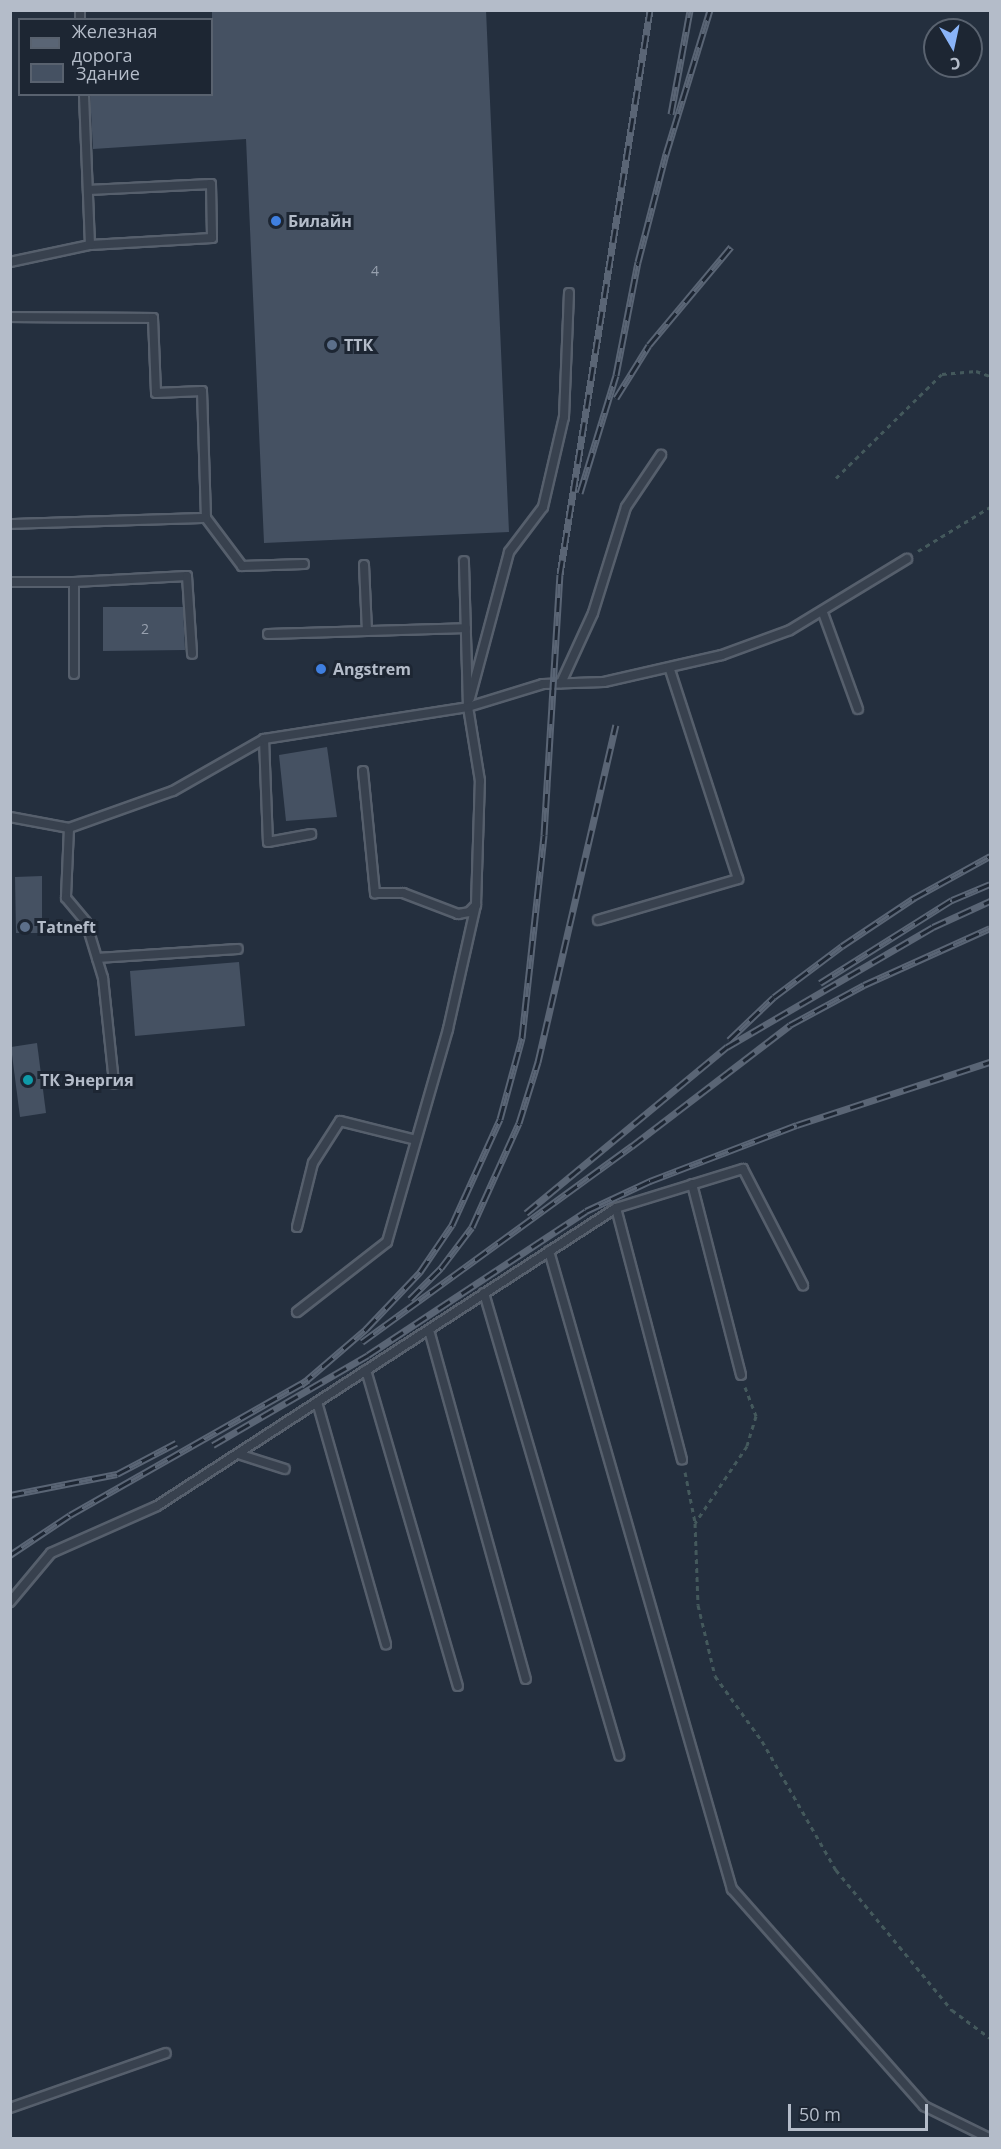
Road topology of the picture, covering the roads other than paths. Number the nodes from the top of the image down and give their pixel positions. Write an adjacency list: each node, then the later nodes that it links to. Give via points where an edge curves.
1 (84, 96): 2 (lane)
2 (88, 190): 3 (lane); 3 (lane, via 211,184 212,238)
3 (90, 245): 4 (lane)
4 (10, 262)
5 (569, 293): 24 (lane, via 564,417 543,507 509,552)
6 (10, 317): 8 (lane, via 153,318 156,393 202,391)
7 (661, 455): 23 (lane, via 626,507 592,613)
8 (206, 518): 9 (lane); 12 (lane, via 243,566)
9 (10, 524)
10 (907, 559): 16 (lane)
11 (464, 561): 17 (lane)
12 (304, 564)
13 (364, 565): 18 (lane)
14 (10, 582): 15 (lane)
15 (74, 582): 20 (lane, via 188,576); 22 (lane)
16 (822, 613): 21 (lane, via 790,630); 25 (lane)
17 (466, 628): 18 (lane); 24 (lane)
18 (367, 631): 19 (lane)
19 (268, 634)
20 (192, 654)
21 (670, 670): 23 (lane, via 604,682); 32 (lane, via 738,879)
22 (74, 674)
23 (561, 683): 24 (lane, via 543,684)
24 (468, 707): 26 (lane); 31 (lane, via 480,781)
25 (858, 709)
26 (264, 739): 29 (lane, via 173,791); 30 (lane, via 268,842)
27 (363, 771): 31 (lane, via 375,893 403,893 458,914 469,912)
28 (10, 818): 29 (lane)
29 (69, 828): 34 (lane, via 66,898 86,922)
30 (311, 834)
31 (476, 905): 36 (lane, via 448,1029)
32 (598, 920)
33 (238, 949): 34 (lane)
34 (97, 958): 35 (lane, via 103,978)
35 (114, 1083)
36 (416, 1140): 39 (lane, via 339,1121 313,1163); 43 (lane, via 387,1242)
37 (692, 1184): 38 (lane); 41 (lane, via 743,1168); 46 (lane)
38 (616, 1208): 40 (lane); 49 (lane)
39 (297, 1227)
40 (549, 1251): 42 (lane); 58 (lane, via 732,1889 924,2106)
41 (803, 1285)
42 (484, 1293): 44 (lane); 55 (lane)
43 (297, 1312)
44 (429, 1330): 45 (lane); 53 (lane)
45 (366, 1370): 47 (lane); 54 (lane)
46 (741, 1375)
47 (317, 1402): 48 (lane); 52 (lane)
48 (238, 1454): 50 (lane); 51 (lane, via 157,1506 51,1553)
49 (682, 1459)
50 (285, 1469)
51 (10, 1602)
52 (386, 1644)
53 (526, 1679)
54 (458, 1686)
55 (619, 1756)
56 (166, 2053): 57 (lane)
57 (10, 2108)
58 (989, 2139)

